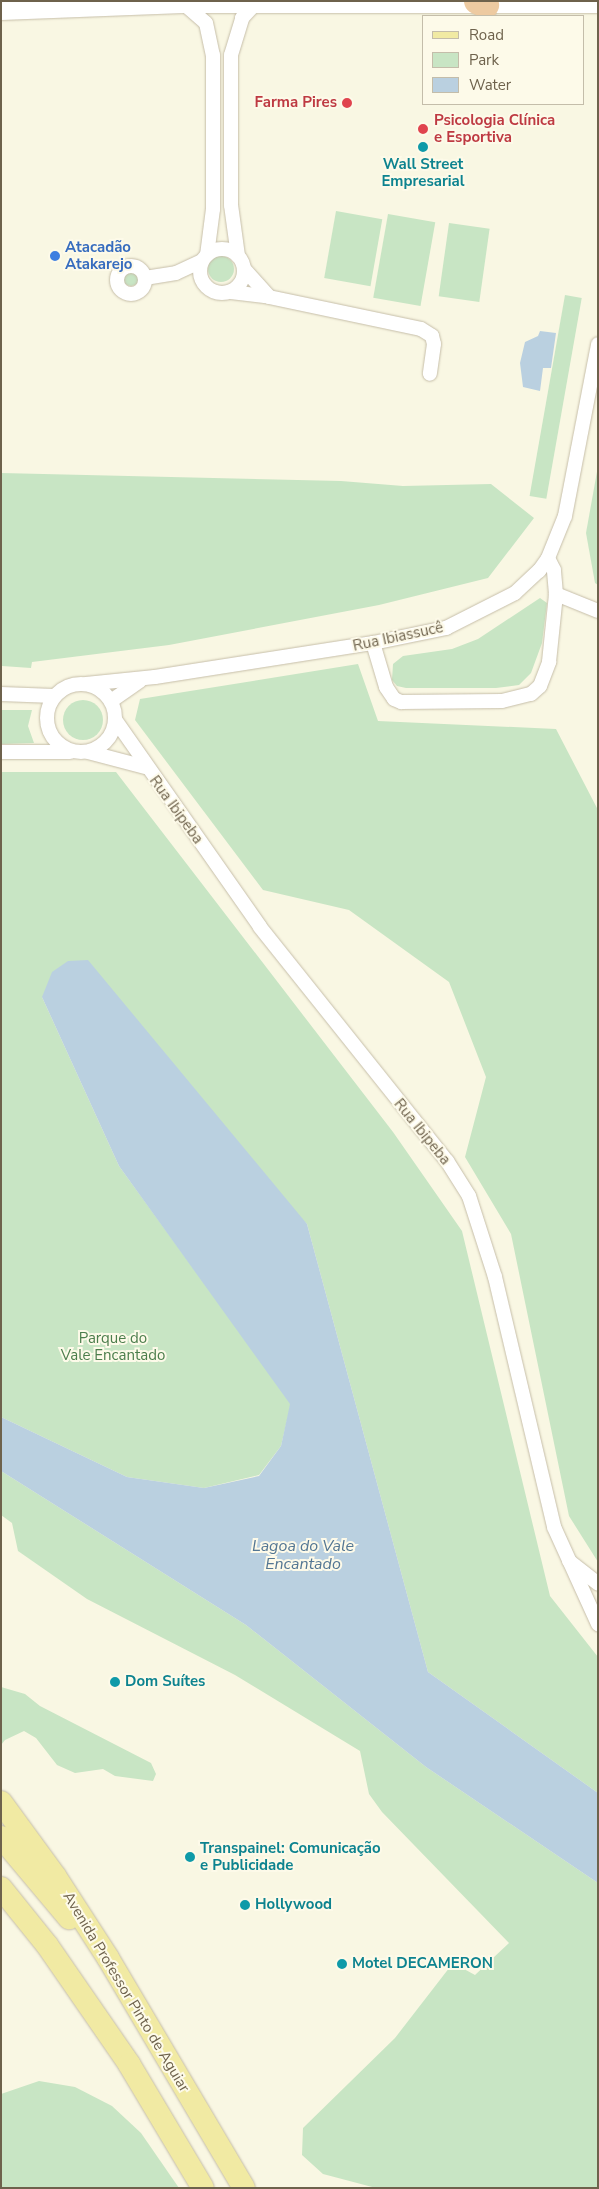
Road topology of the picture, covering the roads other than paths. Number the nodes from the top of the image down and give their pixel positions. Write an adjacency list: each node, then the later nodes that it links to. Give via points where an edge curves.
1 (256, 2): 2 (main road); 3 (main road); 6 (street, via 242,18 231,55 230,205)
2 (183, 3): 5 (main road); 7 (street, via 206,24 213,55 213,209)
3 (481, 3): 4 (main road)
4 (598, 3)
5 (1, 10)
6 (238, 256): 7 (street, via 226,250); 8 (street)
7 (205, 258): 9 (street); 11 (street, via 200,276)
8 (245, 270): 12 (street, via 241,283); 13 (street)
9 (176, 273): 10 (street); 11 (street)
10 (145, 278)
11 (204, 284): 12 (street, via 216,293)
12 (231, 292): 13 (street)
13 (269, 297): 15 (street, via 428,331 434,344)
14 (598, 344): 16 (street, Rua Ibiassucê, via 565,516)
15 (430, 374)
16 (548, 558): 17 (street, via 554,570); 19 (street, Rua Ibiassucê, via 527,583 485,610 446,628)
17 (556, 594): 18 (street); 19 (street, via 545,676 531,694 518,699 401,702 394,699 386,687)
18 (598, 611)
19 (373, 644): 20 (street, Rua Ibiassucê)
20 (155, 677): 21 (street, Rua Ibiassucê); 24 (street, Rua Ibiassucê, via 129,686)
21 (86, 684): 23 (street, via 63,688); 24 (street, via 96,687)
22 (1, 694): 23 (street)
23 (54, 696): 27 (street, via 46,715 50,735 57,743)
24 (111, 701): 25 (street)
25 (116, 721): 27 (street, via 108,740); 28 (street, Rua Ibipeba)
26 (1, 752): 27 (street)
27 (82, 752): 28 (street, Rua Ibipeba)
28 (145, 767): 29 (street, Rua Ibipeba, via 260,927 447,1162 469,1196 495,1278 554,1527)
29 (568, 1560): 30 (street, Rua Ibipeba); 31 (street, Rua Ibipeba)
30 (598, 1584)
31 (598, 1624)
32 (1, 1802): 35 (main road, Avenida Professor Pinto de Aguiar, via 56,1876)
33 (1, 1838): 35 (main road, via 69,1919)
34 (1, 1888): 36 (main road, via 47,1945 129,2064)
35 (108, 1958): 37 (main road, Avenida Professor Pinto de Aguiar)
36 (203, 2188)
37 (244, 2188)

